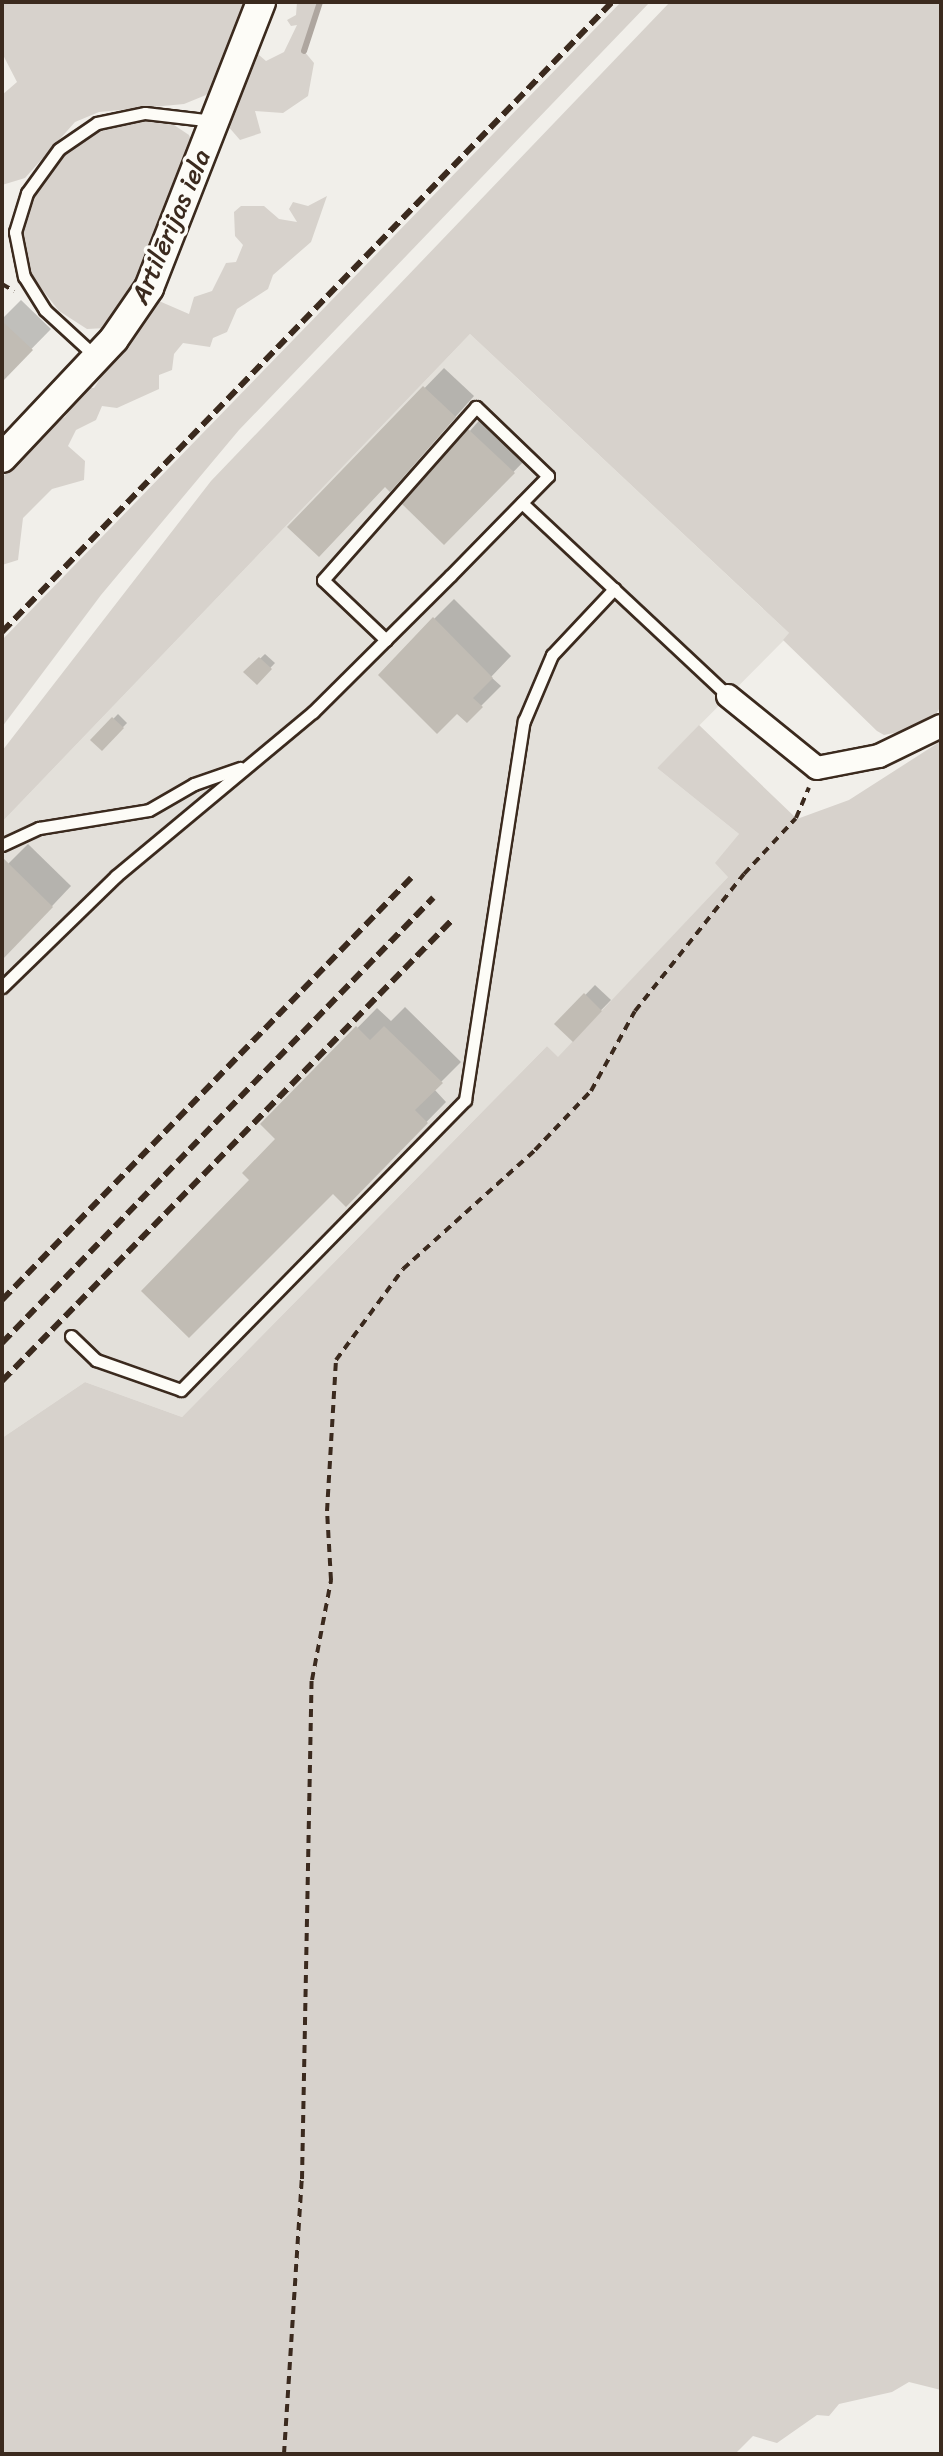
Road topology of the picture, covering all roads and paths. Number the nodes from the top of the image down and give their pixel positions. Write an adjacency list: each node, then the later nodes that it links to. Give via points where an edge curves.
1 (261, 2): 2 (street, Artilērijas iela)
2 (215, 121): 3 (street, Artilērijas iela, via 149,288); 3 (lane, via 145,113 97,123 59,149 27,193 15,232 24,277 45,310)
3 (98, 358): 4 (street, Artilērijas iela)
4 (2, 458)
5 (522, 503): 6 (lane); 7 (lane); 7 (lane, via 548,476 476,407 323,580)
6 (614, 589): 8 (lane); 14 (lane, via 552,655 536,682 524,721 465,1100 181,1390 96,1360)
7 (386, 640): 10 (lane)
8 (728, 696): 11 (street)
9 (941, 726): 11 (street, via 888,753)
10 (248, 766): 12 (lane, via 194,784 149,810 39,828); 13 (lane, via 116,876)
11 (817, 768): 15 (path, via 796,818 744,874 635,1011 591,1091 535,1150 403,1269 336,1360 327,1511 331,1580 312,1680 302,2179)
12 (2, 845)
13 (2, 987)
14 (71, 1336)
15 (284, 2454)

